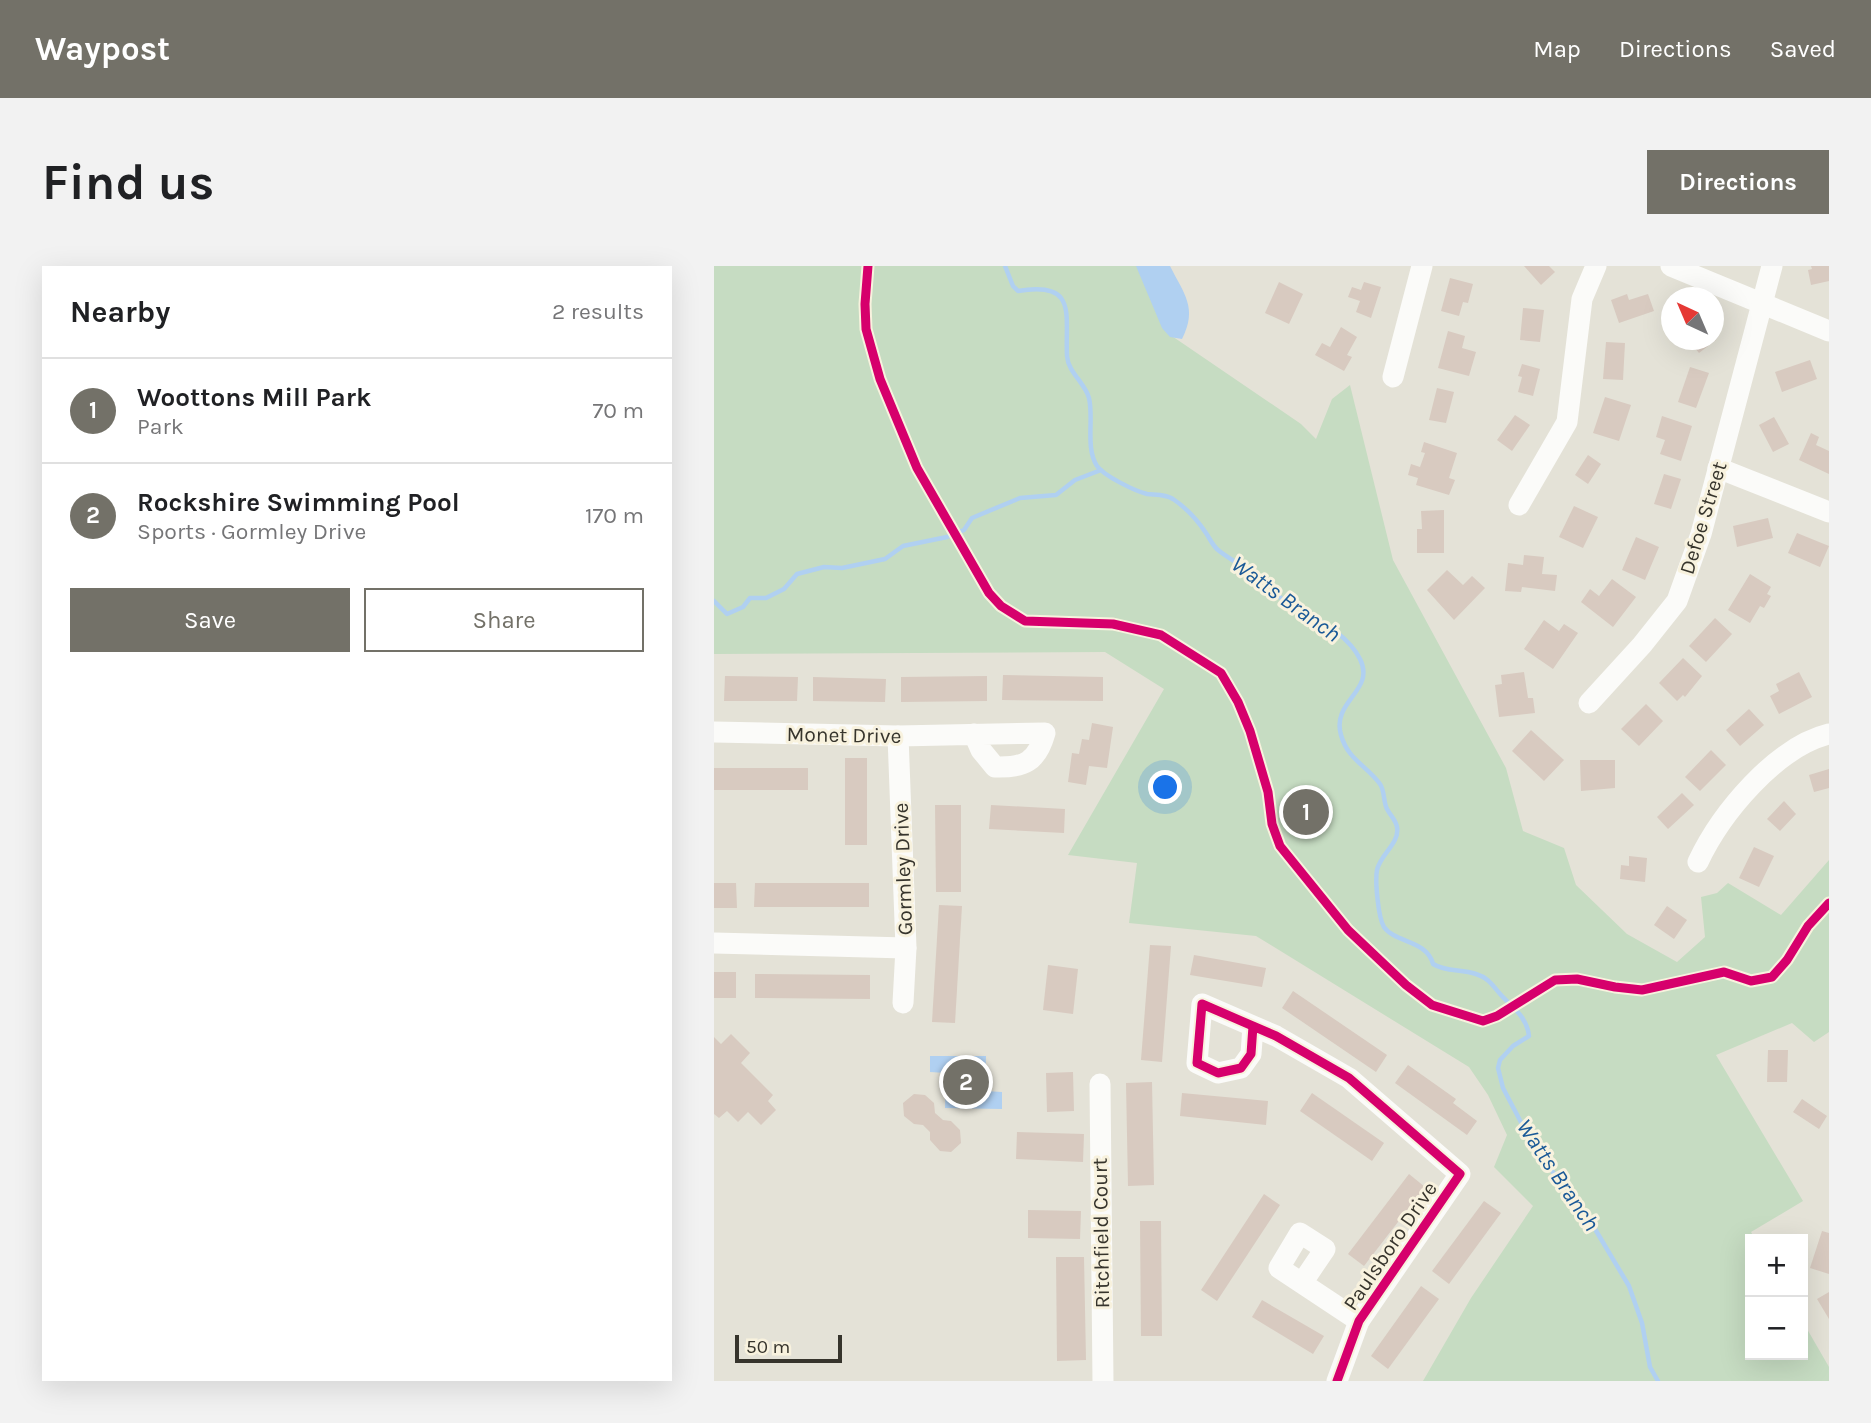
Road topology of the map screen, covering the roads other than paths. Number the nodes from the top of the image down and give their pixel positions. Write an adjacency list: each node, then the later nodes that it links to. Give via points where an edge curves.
1 (1422, 266): 7 (street)
2 (1596, 266): 9 (street, via 1582,299 1567,422)
3 (1671, 266): 5 (street)
4 (1772, 266): 5 (street, Defoe Street)
5 (1762, 304): 6 (street); 8 (street, Defoe Street)
6 (1829, 331)
7 (1393, 377)
8 (1718, 468): 10 (street); 11 (street, Defoe Street, via 1701,534 1676,601)
9 (1519, 505)
10 (1829, 512)
11 (1589, 703)
12 (714, 732): 15 (street, Monet Drive)
13 (974, 734): 15 (street, Monet Drive)
14 (1829, 734): 16 (street, via 1806,741 1781,757 1722,818)
15 (898, 736): 18 (street, Gormley Drive)
16 (1698, 862)
17 (714, 943): 18 (street)
18 (906, 948): 19 (street, Gormley Drive)
19 (903, 1003)
20 (1253, 1026): 23 (street, Paulsboro Drive, via 1349,1078 1460,1174)
21 (1100, 1084): 24 (street, Ritchfield Court)
22 (1302, 1283): 23 (street)
23 (1359, 1321): 25 (street, Paulsboro Drive)
24 (1103, 1381)
25 (1337, 1381)

